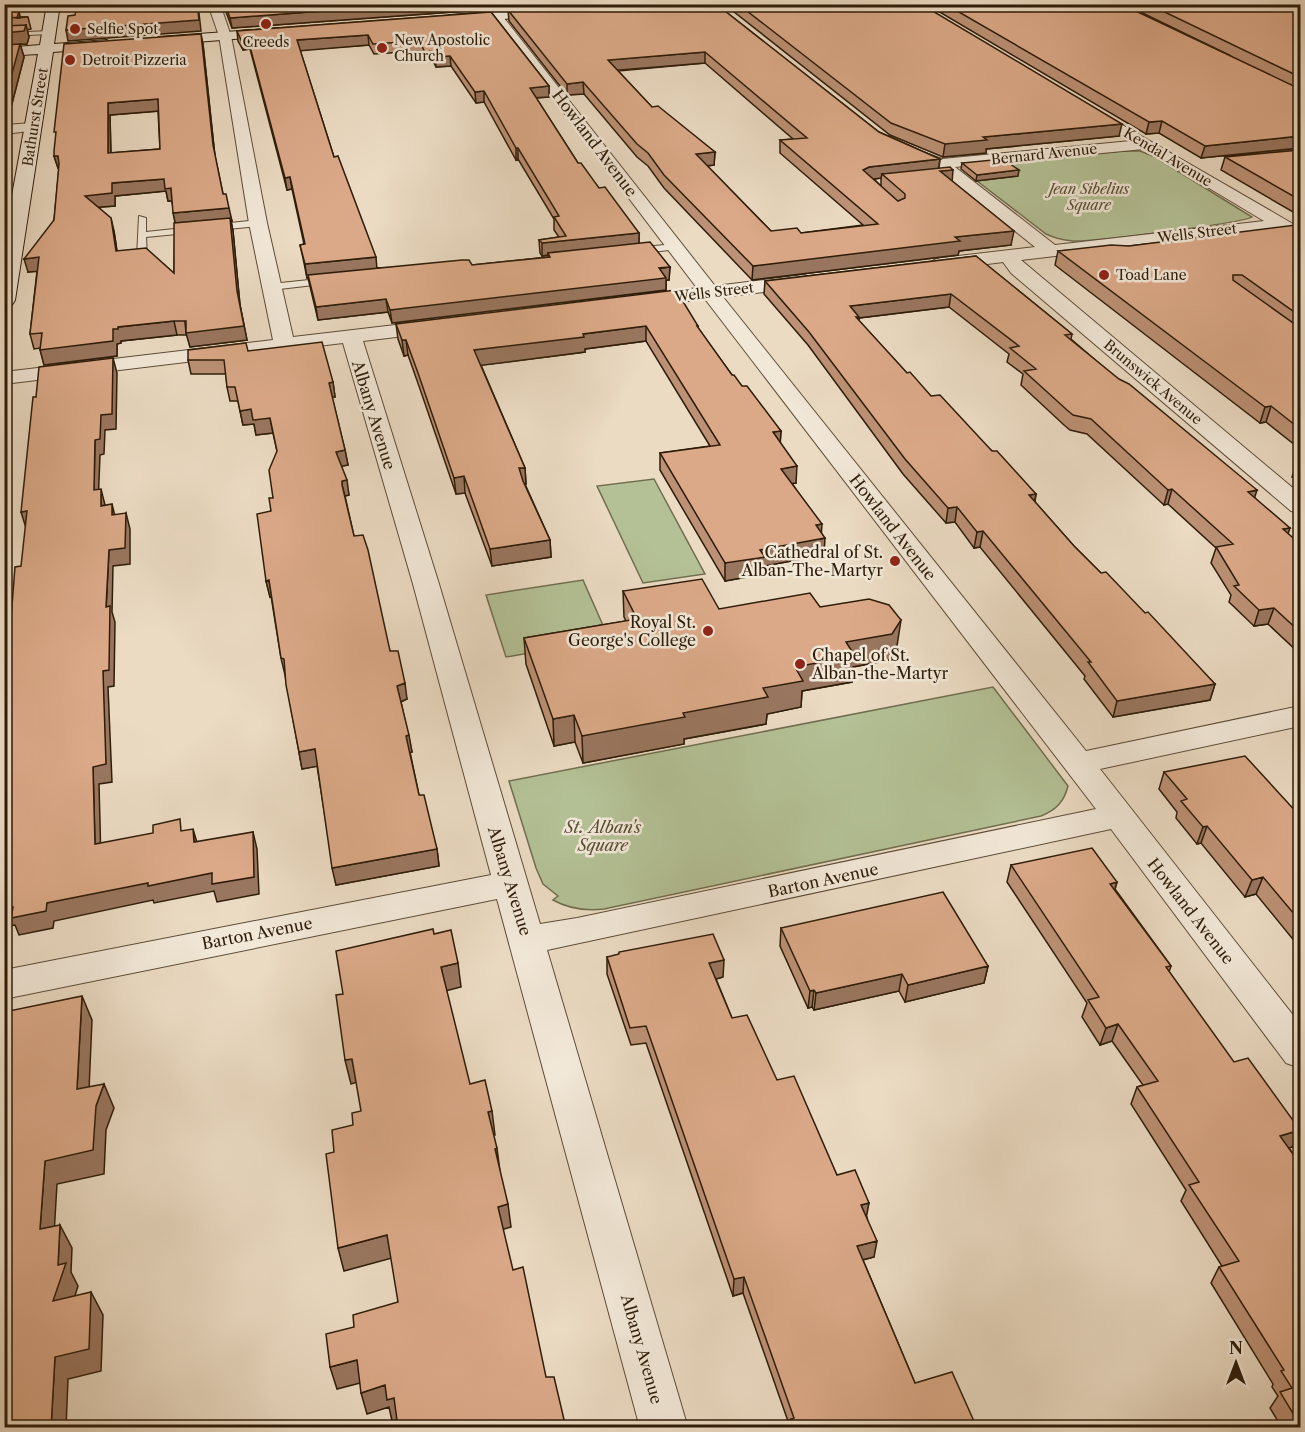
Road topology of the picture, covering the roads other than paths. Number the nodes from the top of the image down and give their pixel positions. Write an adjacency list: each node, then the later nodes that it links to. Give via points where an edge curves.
1 (54, 4): 13 (main road, Bathurst Street)
2 (90, 4): 5 (lane)
3 (214, 4): 11 (street)
4 (483, 4): 8 (street, Howland Avenue)
5 (84, 5): 6 (lane, bridge)
6 (4, 10)
7 (569, 10): 8 (main road)
8 (494, 16): 9 (main road); 29 (street, Howland Avenue)
9 (432, 21)
10 (294, 31): 11 (main road)
11 (225, 36): 14 (main road); 25 (street)
12 (5, 39): 13 (main road)
13 (47, 41): 15 (main road); 17 (main road, Bathurst Street)
14 (143, 42)
15 (121, 43)
16 (1075, 101): 20 (street, Kendal Avenue)
17 (33, 127): 18 (street); 39 (main road, Bathurst Street)
18 (4, 130)
19 (884, 140): 23 (street)
20 (1147, 144): 22 (street, Kendal Avenue); 23 (street, Bernard Avenue)
21 (1211, 164): 22 (street)
22 (1186, 167): 26 (street, Kendal Avenue)
23 (946, 172): 30 (street)
24 (142, 218): 27 (lane)
25 (258, 223): 27 (lane); 37 (street)
26 (1281, 224): 28 (street, Kendal Avenue); 30 (street, Wells Street)
27 (142, 235): 33 (lane)
28 (1300, 235)
29 (674, 248): 31 (lane); 38 (street, Howland Avenue)
30 (1051, 251): 32 (street, Wells Street)
31 (620, 253)
32 (1008, 256): 34 (street, Wells Street); 45 (street, Brunswick Avenue, via 1018,269)
33 (142, 257)
34 (926, 266)
35 (341, 279): 37 (lane)
36 (820, 279): 38 (street, Wells Street)
37 (271, 287): 43 (street)
38 (710, 292): 40 (street, Wells Street); 47 (street, Howland Avenue)
39 (4, 300)
40 (626, 303)
41 (461, 323): 42 (street)
42 (351, 336): 43 (street); 49 (street, Albany Avenue)
43 (284, 344): 44 (street)
44 (4, 378)
45 (1300, 506)
46 (1300, 716): 47 (street)
47 (1078, 763): 48 (street, Howland Avenue)
48 (1118, 816): 50 (street, Barton Avenue); 52 (street, Howland Avenue)
49 (510, 884): 50 (street, Albany Avenue); 51 (street, Barton Avenue)
50 (527, 940): 53 (street, Albany Avenue)
51 (4, 985)
52 (1300, 1052)
53 (664, 1428)

